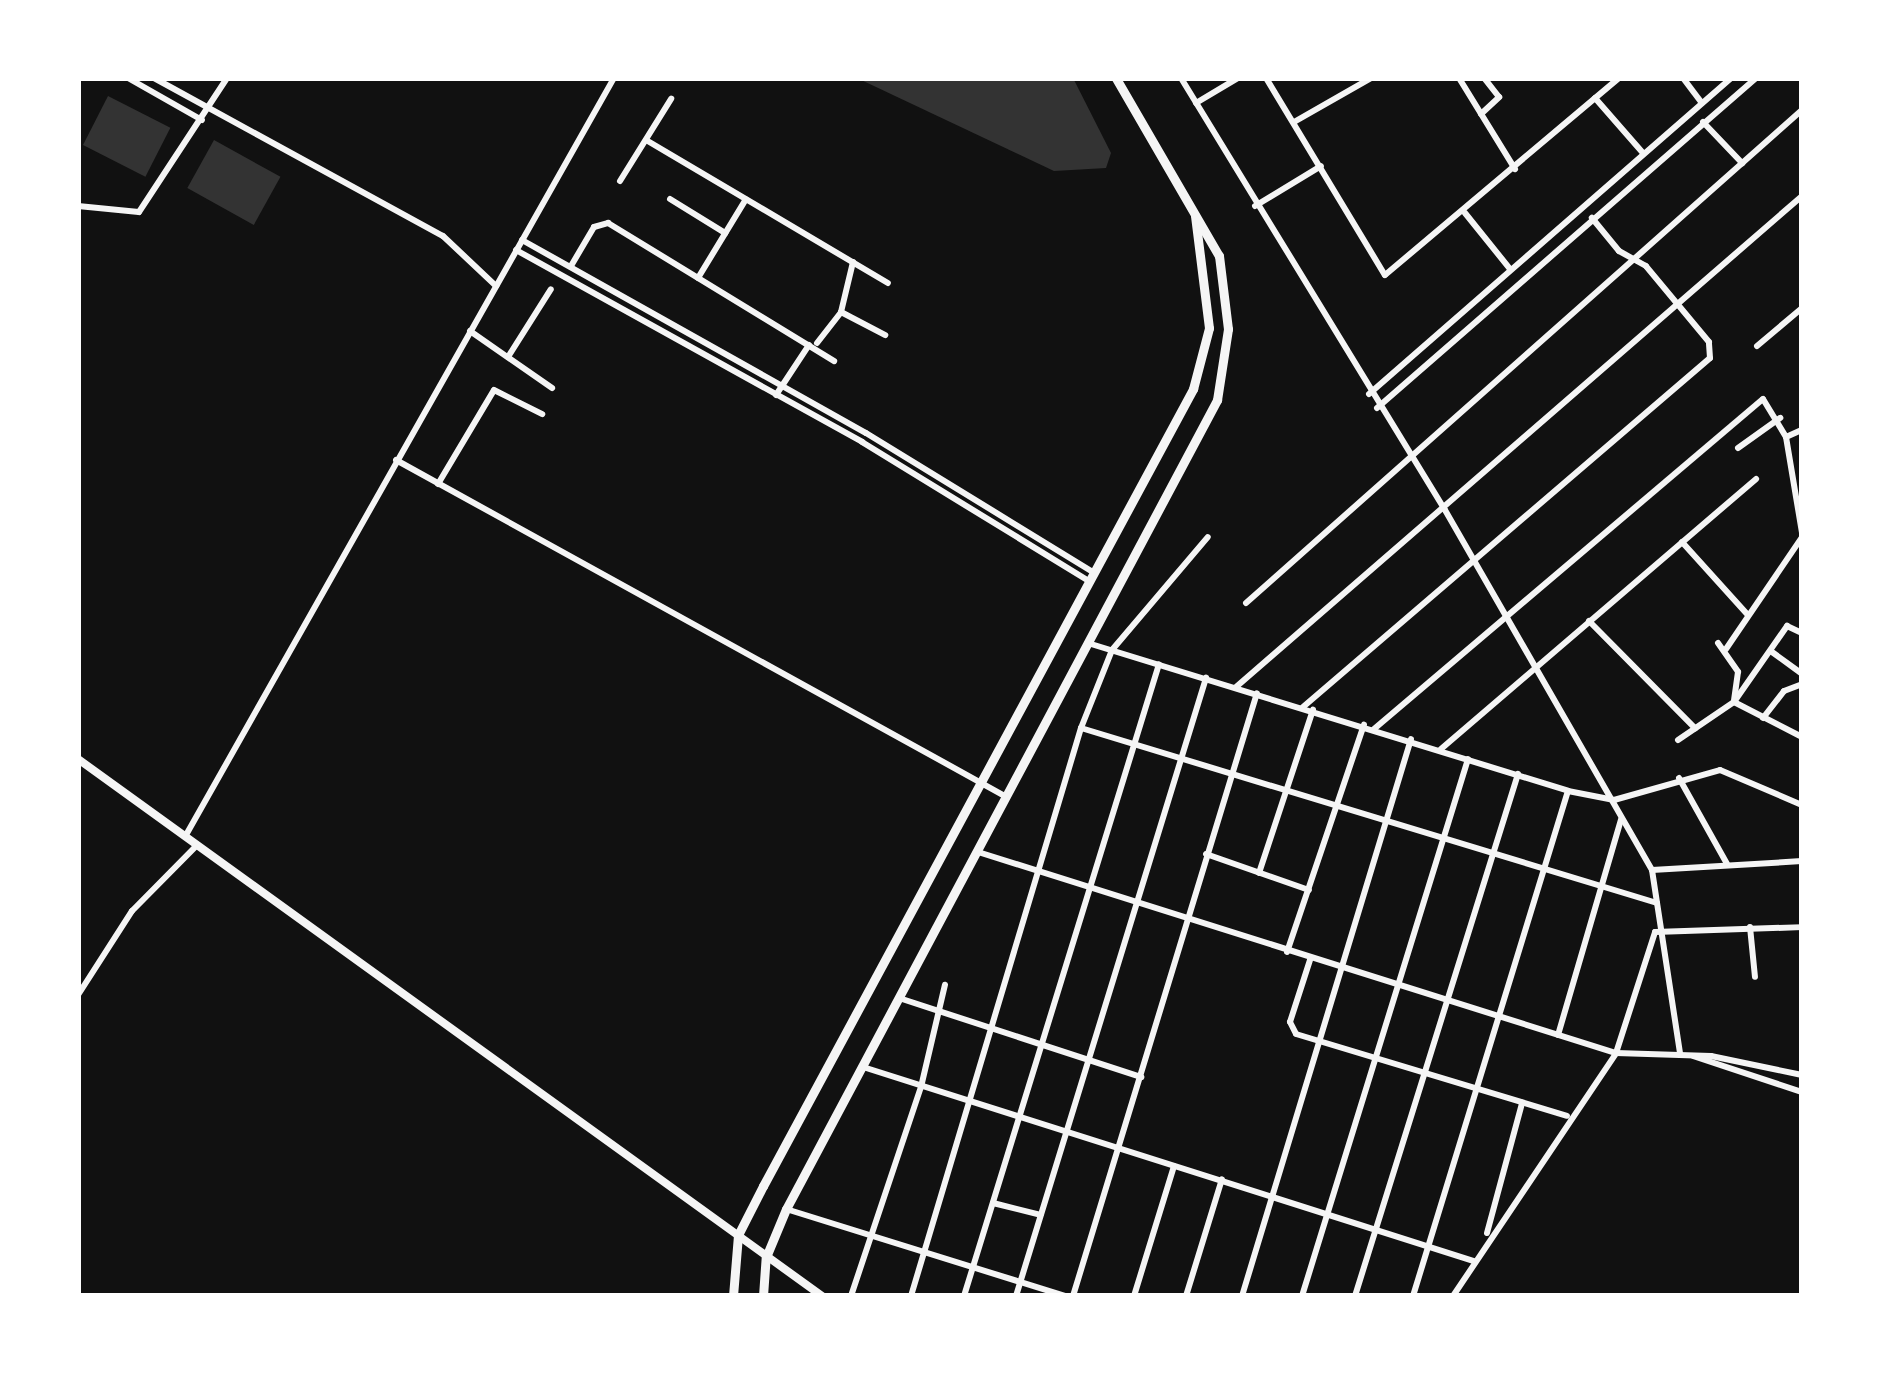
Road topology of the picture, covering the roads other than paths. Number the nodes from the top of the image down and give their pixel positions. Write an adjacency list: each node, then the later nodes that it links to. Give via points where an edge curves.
1 (128, 78): 25 (street)
2 (154, 78): 22 (street)
3 (227, 78): 22 (street)
4 (614, 78): 43 (street)
5 (1116, 78): 37 (main road)
6 (1180, 78): 20 (street)
7 (1238, 78): 20 (street)
8 (1266, 78): 26 (street)
9 (1347, 78): 17 (street)
10 (1371, 78): 17 (street)
11 (1460, 78): 24 (street)
12 (1486, 78): 24 (street, via 1498,98)
13 (1619, 78): 18 (street)
14 (1683, 78): 21 (street)
15 (1731, 78): 21 (street)
16 (1756, 78): 27 (street)
17 (1353, 89): 26 (street)
18 (1595, 98): 29 (street); 32 (street)
19 (671, 99): 28 (street)
20 (1196, 103): 39 (street)
21 (1702, 103): 29 (street)
22 (210, 108): 25 (street); 51 (street, via 443,236)
23 (1802, 110): 30 (street)
24 (1481, 114): 32 (street)
25 (202, 120): 38 (street, via 139,212)
26 (1294, 122): 31 (street)
27 (1703, 122): 30 (street); 41 (street)
28 (646, 140): 33 (street); 36 (street)
29 (1643, 153): 48 (street)
30 (1742, 163): 45 (street)
31 (1321, 166): 39 (street); 40 (street, via 1385,275)
32 (1515, 169): 40 (street)
33 (620, 181)
34 (1802, 196): 53 (street)
35 (670, 199): 42 (street)
36 (746, 199): 42 (street); 46 (street)
37 (1193, 205): 89 (main road, via 1209,298 1200,364); 96 (main road, via 1227,291 1225,368 1202,434)
38 (78, 206)
39 (1255, 206): 68 (street)
40 (1465, 212): 48 (street)
41 (1592, 218): 45 (street); 63 (street)
42 (725, 233): 49 (street)
43 (522, 240): 44 (street); 47 (street)
44 (516, 250): 51 (street); 57 (street)
45 (1630, 259): 53 (street); 81 (street, via 1421,444)
46 (853, 262): 50 (street); 55 (street)
47 (571, 266): 49 (street, via 604,222); 56 (street)
48 (1510, 268): 60 (street)
49 (698, 278): 61 (street)
50 (888, 283)
51 (496, 286): 58 (street)
52 (551, 289): 64 (street)
53 (1678, 304): 84 (street); 88 (street, via 1713,353)
54 (1802, 308): 62 (street)
55 (841, 312): 59 (street); 61 (street)
56 (662, 319): 57 (street); 66 (street)
57 (656, 328): 69 (street)
58 (470, 331): 64 (street); 80 (street)
59 (885, 335)
60 (1427, 342): 63 (street); 68 (street)
61 (813, 344): 65 (street); 66 (street)
62 (1757, 346)
63 (1436, 355): 71 (street)
64 (508, 358): 67 (street)
65 (834, 361)
66 (782, 386): 69 (street); 70 (street)
67 (552, 388)
68 (1369, 394): 71 (street)
69 (776, 395): 73 (street)
70 (821, 407): 73 (street); 76 (street)
71 (1377, 408): 81 (street)
72 (542, 414): 83 (street, via 494,390)
73 (816, 418): 78 (street)
74 (1780, 418): 77 (street); 79 (street); 91 (street, via 1762,399)
75 (1802, 430): 77 (street)
76 (866, 433): 78 (street); 89 (street)
77 (1786, 437): 85 (street)
78 (862, 442): 89 (street)
79 (1738, 448)
80 (396, 460): 83 (street); 135 (street)
81 (1413, 460): 84 (street); 90 (street)
82 (1756, 478): 87 (street)
83 (438, 484): 126 (street)
84 (1445, 510): 88 (street); 105 (street)
85 (1802, 535): 92 (street)
86 (1208, 537): 98 (street)
87 (1682, 542): 92 (street); 93 (street)
88 (1475, 562): 91 (street); 108 (street)
89 (1094, 578): 126 (main road)
90 (1246, 604)
91 (1505, 614): 101 (street); 114 (street)
92 (1749, 616): 97 (street)
93 (1589, 621): 101 (street); 113 (street)
94 (1802, 633): 99 (street, via 1787,626)
95 (1718, 643): 97 (street)
96 (1091, 644): 98 (street); 129 (main road)
97 (1726, 649): 107 (street, via 1738,672)
98 (1112, 650): 100 (street); 112 (street)
99 (1772, 652): 102 (street); 107 (street)
100 (1159, 664): 103 (street); 118 (street)
101 (1535, 667): 119 (street); 130 (street)
102 (1802, 674)
103 (1206, 678): 105 (street); 122 (street)
104 (1802, 684): 110 (street)
105 (1236, 687): 106 (street)
106 (1257, 693): 108 (street); 124 (street)
107 (1734, 703): 110 (street); 113 (street)
108 (1303, 707): 109 (street)
109 (1313, 710): 111 (street); 128 (street)
110 (1762, 718): 115 (street)
111 (1364, 725): 114 (street); 132 (street)
112 (1081, 728): 118 (street); 146 (street, via 1035,864)
113 (1695, 728): 117 (street)
114 (1374, 729): 116 (street)
115 (1802, 736)
116 (1412, 740): 119 (street); 134 (street)
117 (1678, 740)
118 (1131, 745): 122 (street); 148 (street)
119 (1441, 749): 121 (street)
120 (78, 759): 135 (street)
121 (1468, 759): 123 (street); 136 (street)
122 (1180, 760): 124 (street); 151 (street)
123 (1518, 774): 127 (street); 140 (street)
124 (1231, 775): 128 (street); 139 (street)
125 (1679, 778): 130 (street); 131 (street, via 1731,771); 142 (street)
126 (981, 784): 129 (street); 197 (main road)
127 (1568, 791): 130 (street); 144 (street)
128 (1287, 793): 132 (street); 145 (street)
129 (1005, 796): 138 (main road)
130 (1613, 800): 133 (street)
131 (1802, 805)
132 (1337, 808): 134 (street); 149 (street)
133 (1622, 816): 143 (street); 147 (street)
134 (1387, 824): 136 (street); 158 (street)
135 (186, 835): 137 (street)
136 (1444, 839): 140 (street); 161 (street)
137 (197, 845): 162 (street, via 135,907); 197 (street)
138 (974, 851): 146 (street); 163 (main road)
139 (1206, 854): 145 (street); 152 (street)
140 (1492, 855): 144 (street); 164 (street)
141 (1802, 861): 142 (street)
142 (1727, 864): 143 (street)
143 (1652, 870): 150 (street)
144 (1544, 871): 147 (street); 166 (street)
145 (1259, 873): 149 (street)
146 (1040, 874): 148 (street); 167 (street)
147 (1602, 888): 150 (street); 168 (street)
148 (1088, 890): 151 (street); 170 (street)
149 (1309, 890): 156 (street)
150 (1659, 903): 153 (street)
151 (1137, 905): 152 (street); 175 (street)
152 (1186, 921): 156 (street); 179 (street)
153 (1662, 926): 154 (street); 171 (street, via 1650,940); 172 (street)
154 (1750, 927): 155 (street); 159 (street)
155 (1802, 927)
156 (1287, 952): 157 (street)
157 (1310, 960): 158 (street); 169 (street, via 1290,1029)
158 (1341, 969): 161 (street); 169 (street)
159 (1755, 977)
160 (945, 985): 165 (street)
161 (1396, 986): 164 (street); 174 (street)
162 (78, 995)
163 (899, 998): 165 (street); 176 (main road)
164 (1446, 1002): 166 (street); 177 (street)
165 (940, 1012): 167 (street); 180 (street)
166 (1496, 1015): 168 (street); 181 (street)
167 (994, 1030): 170 (street); 183 (street)
168 (1558, 1035): 171 (street)
169 (1319, 1041): 174 (street); 191 (street)
170 (1041, 1044): 175 (street); 186 (street)
171 (1616, 1053): 172 (street); 185 (street)
172 (1680, 1053): 173 (street)
173 (1690, 1054): 178 (street); 182 (street)
174 (1374, 1058): 177 (street); 194 (street)
175 (1088, 1059): 179 (street); 187 (street)
176 (862, 1067): 180 (street); 193 (main road)
177 (1424, 1073): 181 (street); 196 (street)
178 (1802, 1075)
179 (1141, 1077): 188 (street)
180 (921, 1088): 183 (street); 198 (street)
181 (1474, 1088): 184 (street); 200 (street)
182 (1802, 1092)
183 (972, 1102): 186 (street); 201 (street)
184 (1522, 1103): 185 (street); 199 (street)
185 (1567, 1116): 199 (street)
186 (1018, 1118): 187 (street); 192 (street)
187 (1066, 1132): 188 (street); 195 (street)
188 (1119, 1149): 189 (street); 213 (street)
189 (1174, 1166): 190 (street); 214 (street)
190 (1222, 1180): 191 (street); 215 (street)
191 (1272, 1195): 194 (street); 216 (street)
192 (993, 1203): 195 (street); 204 (street)
193 (786, 1209): 198 (street); 202 (main road)
194 (1328, 1213): 196 (street); 217 (street)
195 (1041, 1215): 205 (street)
196 (1375, 1230): 200 (street); 218 (street)
197 (738, 1235): 202 (street); 206 (main road)
198 (872, 1236): 201 (street); 209 (street)
199 (1485, 1243): 203 (street)
200 (1426, 1247): 203 (street); 219 (street)
201 (925, 1252): 204 (street); 210 (street)
202 (766, 1257): 207 (main road); 208 (street)
203 (1474, 1262): 220 (street)
204 (974, 1268): 205 (street); 211 (street)
205 (1021, 1282): 212 (street); 213 (street)
206 (733, 1296)
207 (763, 1296)
208 (822, 1296)
209 (851, 1296)
210 (910, 1296)
211 (964, 1296)
212 (1016, 1296)
213 (1069, 1296)
214 (1134, 1296)
215 (1186, 1296)
216 (1242, 1296)
217 (1302, 1296)
218 (1355, 1296)
219 (1413, 1296)
220 (1453, 1296)

